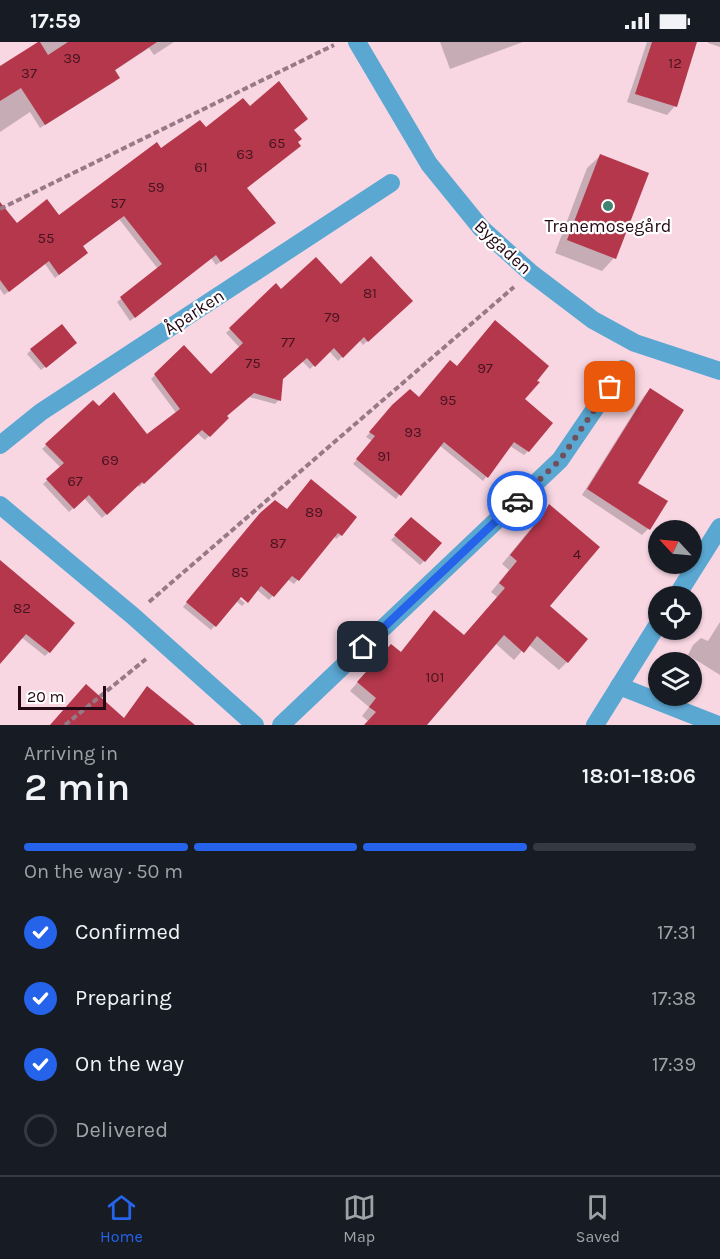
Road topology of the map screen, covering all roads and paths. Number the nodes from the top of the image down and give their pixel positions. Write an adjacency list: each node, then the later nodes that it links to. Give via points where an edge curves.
1 (340, 42): 4 (path)
2 (357, 42): 5 (street, Bygaden, via 429,164 481,228)
3 (391, 183): 8 (street, Åparken, via 40,412)
4 (0, 208)
5 (531, 273): 7 (street, Bygaden, via 593,320 635,343); 12 (path)
6 (622, 369): 18 (street, via 560,460)
7 (720, 371)
8 (0, 445)
9 (2, 512): 12 (street)
10 (720, 527): 11 (street)
11 (683, 586)
12 (133, 616): 14 (street)
13 (648, 640): 15 (street)
14 (164, 645): 16 (path); 17 (street)
15 (619, 686): 19 (street); 20 (street)
16 (65, 725)
17 (255, 725)
18 (281, 725)
19 (595, 725)
20 (718, 725)

